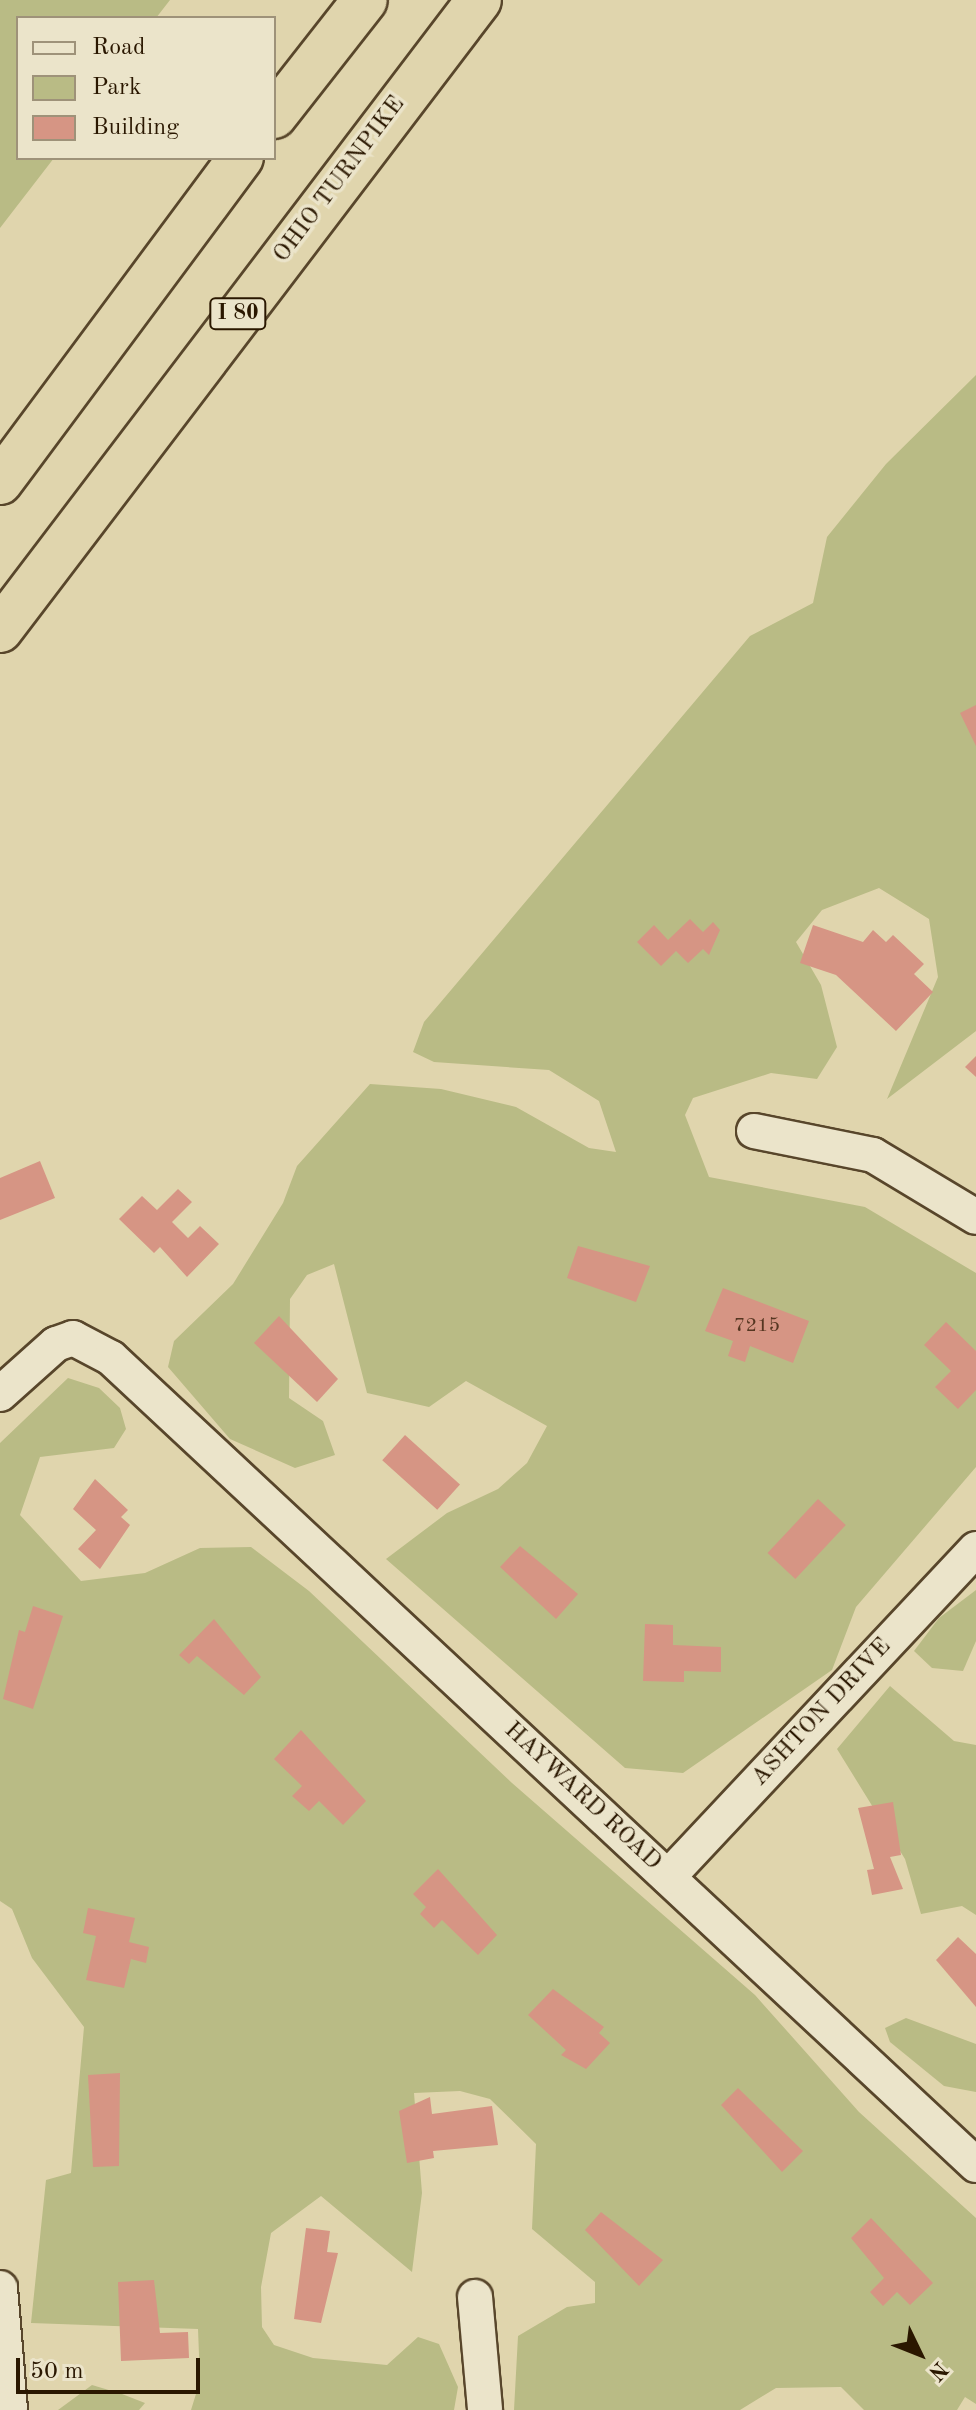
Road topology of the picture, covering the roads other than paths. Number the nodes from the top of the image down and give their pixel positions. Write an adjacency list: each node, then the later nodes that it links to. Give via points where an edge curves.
1 (365, 0): 3 (highway)
2 (479, 0): 6 (highway, OHIO TURNPIKE / I 80)
3 (276, 113)
4 (240, 160): 5 (highway)
5 (0, 482)
6 (0, 630)
7 (754, 1131): 8 (street, via 873,1155)
8 (976, 1217)
9 (0, 1394): 11 (street, HAYWARD ROAD, via 31,1359 73,1338 111,1358)
10 (976, 1549): 11 (street, ASHTON DRIVE)
11 (668, 1877): 12 (street, HAYWARD ROAD)
12 (976, 2165)
13 (0, 2288): 15 (street)
14 (475, 2297): 16 (street)
15 (10, 2410)
16 (485, 2410)

